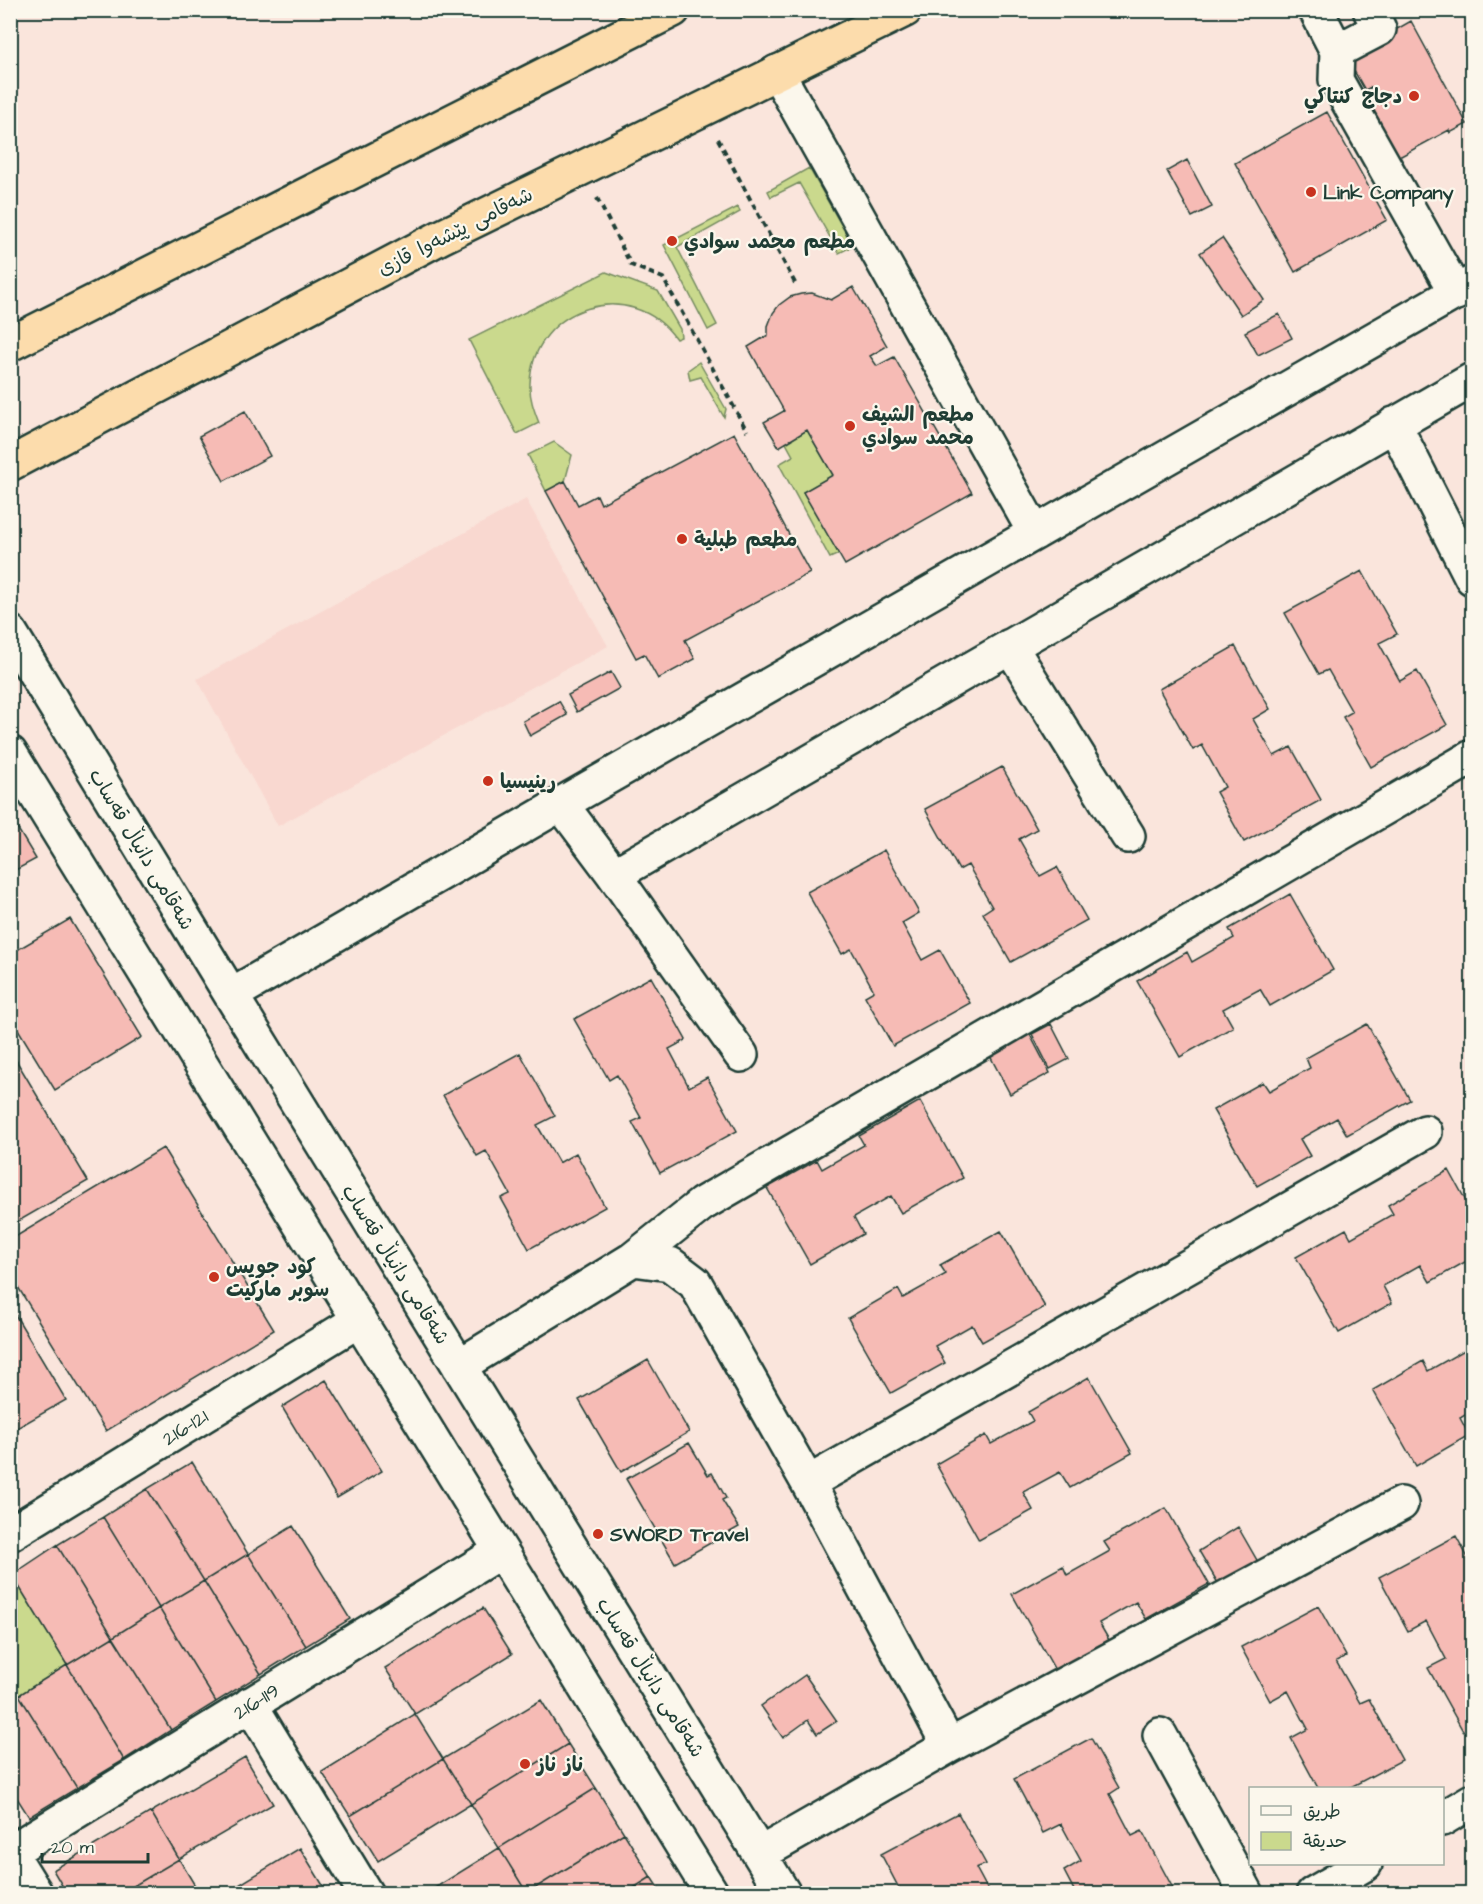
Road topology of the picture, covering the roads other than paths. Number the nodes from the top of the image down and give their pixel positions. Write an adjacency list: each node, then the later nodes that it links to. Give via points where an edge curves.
1 (673, 10): 8 (highway)
2 (905, 10): 6 (highway, شەقامی پێشەوا قازی)
3 (1316, 10): 5 (street)
4 (1370, 10): 5 (street, via 1379,29)
5 (1337, 51): 7 (street, via 1336,80)
6 (777, 72): 11 (highway, شەقامی پێشەوا قازی, via 441,237); 12 (street)
7 (1464, 288): 12 (street)
8 (10, 344)
9 (1473, 380): 10 (street)
10 (1394, 424): 13 (street); 15 (street)
11 (10, 464)
12 (1035, 533): 18 (street)
13 (1473, 578)
14 (10, 632): 21 (street, شەقامی دانیاڵ قەساب)
15 (1010, 646): 19 (street); 20 (street)
16 (1473, 757): 24 (street, via 702,1204)
17 (12, 759): 25 (street)
18 (561, 804): 20 (street); 21 (street)
19 (1128, 836)
20 (614, 874): 22 (street)
21 (231, 995): 26 (street, شەقامی دانیاڵ قەساب)
22 (741, 1054)
23 (1425, 1132): 27 (street)
24 (633, 1259): 26 (street); 27 (street, via 670,1264 695,1283)
25 (359, 1320): 29 (street, 216-121); 30 (street)
26 (459, 1366): 37 (street, شەقامی دانیاڵ قەساب)
27 (808, 1483): 33 (street)
28 (1401, 1504): 33 (street)
29 (10, 1534)
30 (501, 1551): 31 (street, 216-119); 41 (street)
31 (250, 1704): 36 (street, 216-119); 40 (street)
32 (1160, 1735): 43 (street)
33 (949, 1746): 37 (street)
34 (1473, 1801): 35 (street)
35 (1444, 1818)
36 (10, 1852): 39 (street)
37 (760, 1854): 42 (street, شەقامی دانیاڵ قەساب)
38 (1362, 1865): 44 (street)
39 (36, 1893)
40 (366, 1893)
41 (712, 1893)
42 (784, 1893)
43 (1247, 1893)
44 (1313, 1893)

